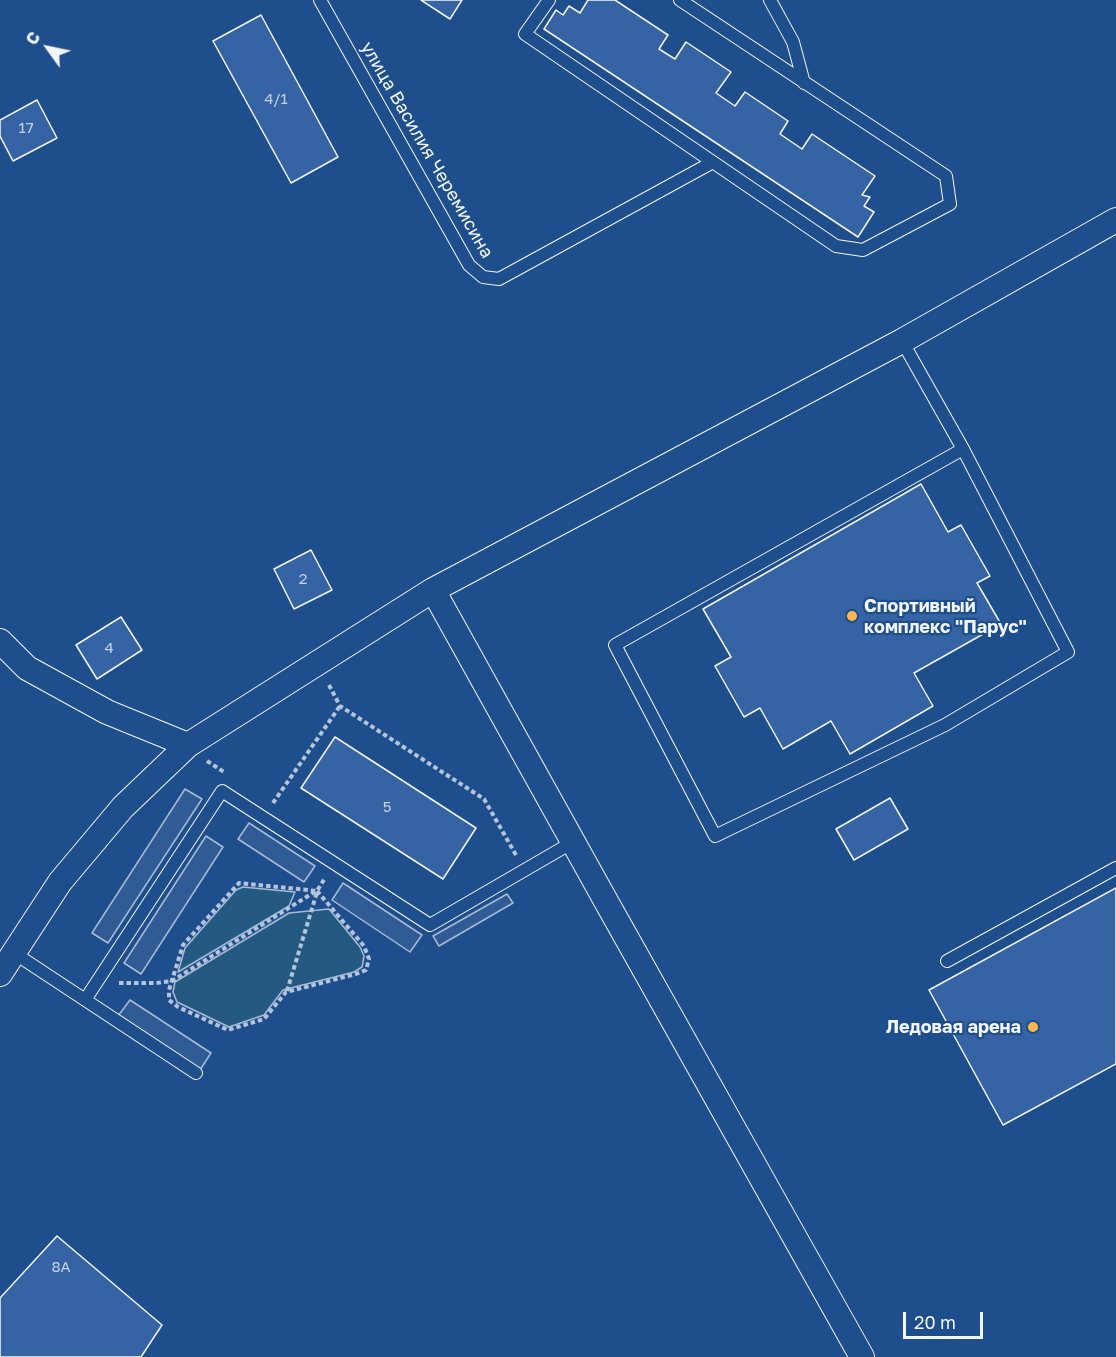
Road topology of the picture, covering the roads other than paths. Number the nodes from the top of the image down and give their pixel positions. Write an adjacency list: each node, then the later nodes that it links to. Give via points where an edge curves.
1 (320, 0): 6 (lane, улица Василия Черемисина, via 469,265 483,277 499,279)
2 (549, 0): 6 (lane, via 525,34)
3 (680, 0): 5 (lane)
4 (770, 0): 5 (lane, via 793,42)
5 (804, 83): 6 (lane, via 946,176 950,204 863,250 836,246)
6 (713, 162)
7 (1116, 219): 8 (street)
8 (902, 341): 9 (lane); 10 (street)
9 (963, 449): 9 (lane, via 615,645 715,836 945,725 1068,652)
10 (433, 591): 12 (street); 13 (street)
11 (0, 641): 12 (street, via 27,668 97,707)
12 (191, 743): 15 (street, via 123,807 60,882)
13 (573, 842): 18 (lane, via 430,925 222,791); 20 (street)
14 (1116, 868): 16 (lane)
15 (14, 953): 17 (street); 18 (lane)
16 (947, 961)
17 (0, 974)
18 (85, 1000): 19 (lane)
19 (196, 1073)
20 (862, 1357)

